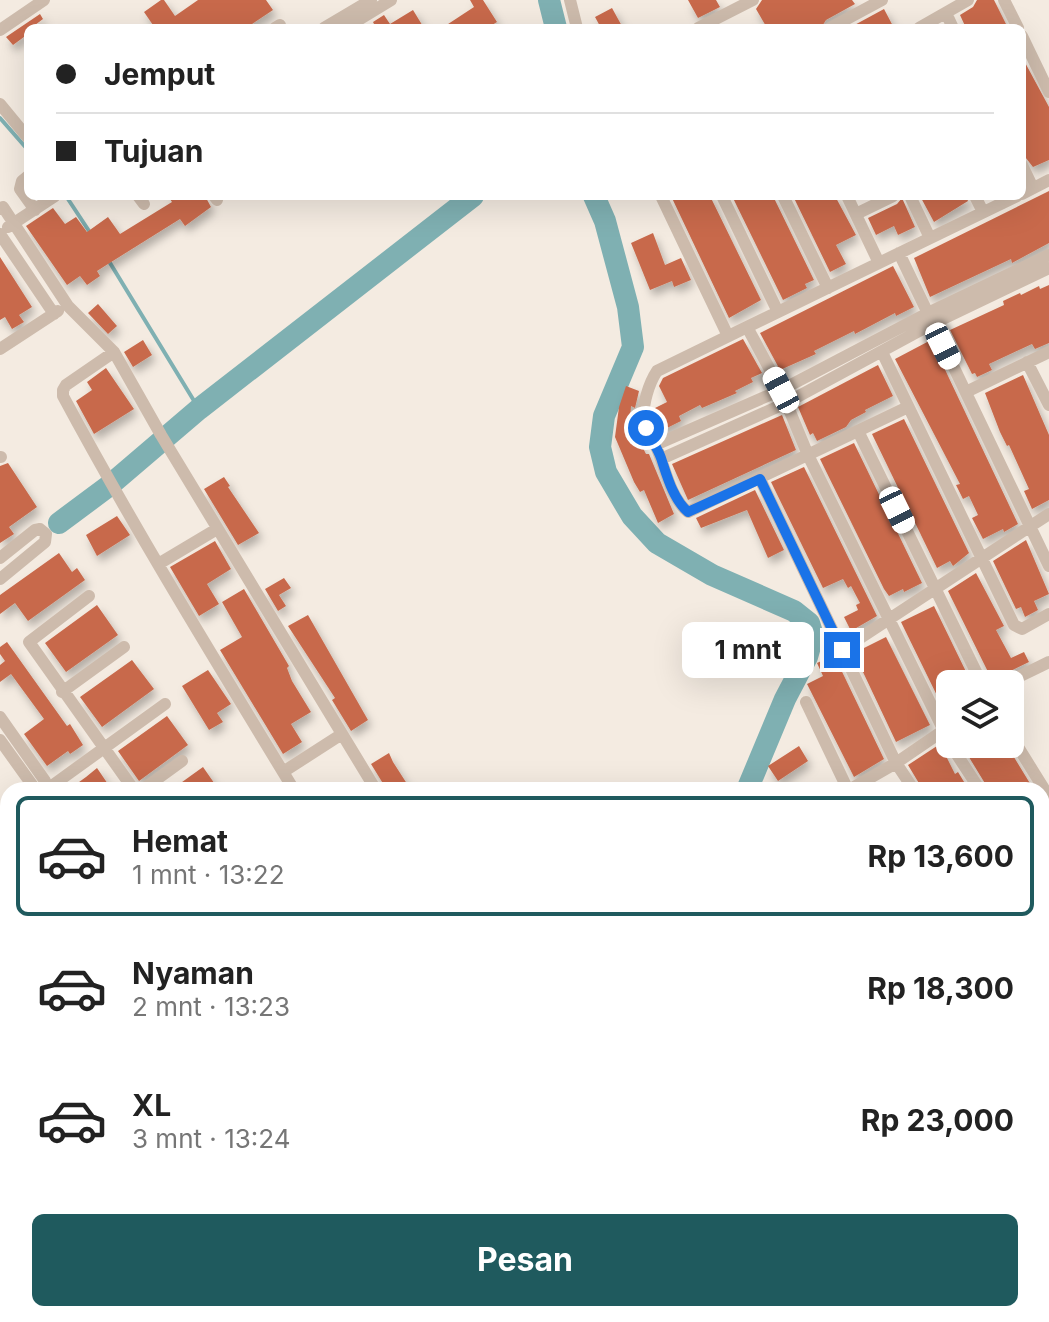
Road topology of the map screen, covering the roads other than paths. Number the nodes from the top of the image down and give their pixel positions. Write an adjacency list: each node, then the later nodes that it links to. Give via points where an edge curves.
1 (44, 0): 18 (street)
2 (371, 0): 10 (street)
3 (570, 0): 12 (street)
4 (753, 0): 13 (street)
5 (882, 0): 14 (street)
6 (968, 0): 9 (street)
7 (1004, 0): 17 (street)
8 (387, 1): 11 (street)
9 (946, 13): 15 (street); 16 (street)
10 (331, 24)
11 (351, 24)
12 (576, 24)
13 (717, 24)
14 (837, 24)
15 (926, 24)
16 (951, 24)
17 (1016, 24)
18 (0, 30)
19 (1026, 44): 20 (street)
20 (1049, 92)
21 (0, 104): 22 (street)
22 (24, 133)
23 (1049, 180): 24 (street)
24 (1026, 192)
25 (28, 200): 36 (street)
26 (50, 200): 36 (street)
27 (663, 200): 53 (street)
28 (724, 200): 49 (street)
29 (785, 200): 47 (street)
30 (849, 200): 38 (street)
31 (885, 200): 38 (street)
32 (912, 200): 41 (street)
33 (977, 200): 37 (street)
34 (1009, 200): 37 (street)
35 (0, 209): 39 (street)
36 (35, 210): 39 (street)
37 (983, 212): 41 (street)
38 (856, 214): 44 (street)
39 (14, 224): 40 (street); 48 (street)
40 (0, 233): 50 (street)
41 (930, 238): 42 (street)
42 (899, 253): 44 (street); 51 (street)
43 (1049, 255): 46 (street)
44 (879, 263): 47 (street)
45 (1049, 268): 46 (street)
46 (1024, 275): 51 (street)
47 (828, 288): 49 (street)
48 (68, 306): 50 (street); 55 (street)
49 (778, 312): 52 (street)
50 (54, 314): 54 (street)
51 (930, 318): 56 (street); 59 (street); 60 (street)
52 (747, 327): 53 (street); 59 (street)
53 (728, 336): 65 (street, via 655,373 644,418)
54 (0, 349)
55 (114, 352): 71 (street); 74 (street, via 62,393)
56 (882, 352): 61 (street); 63 (street)
57 (1049, 352): 58 (street)
58 (1027, 362): 60 (street); 62 (street)
59 (781, 390): 61 (street); 65 (street)
60 (966, 392): 70 (street)
61 (786, 403): 66 (street); 67 (street)
62 (1049, 405)
63 (908, 407): 64 (street); 73 (street)
64 (858, 431): 66 (street); 77 (street)
65 (655, 445): 67 (street)
66 (808, 455): 68 (street); 80 (street)
67 (661, 459): 68 (street, via 664,474 688,512)
68 (760, 479): 82 (street)
69 (1049, 514): 70 (street)
70 (1030, 526): 73 (street); 75 (street)
71 (217, 529): 74 (street); 91 (street)
72 (0, 557): 76 (street, via 35,530 46,534 45,542)
73 (982, 558): 77 (street); 79 (street, via 1018,629)
74 (160, 563): 99 (street)
75 (1049, 566)
76 (0, 579)
77 (936, 588): 80 (street); 84 (street)
78 (89, 596): 86 (street, via 29,642)
79 (1049, 614)
80 (890, 619): 82 (street); 89 (street)
81 (124, 647): 86 (street)
82 (842, 650): 98 (street)
83 (1049, 662): 85 (street)
84 (975, 670)
85 (1024, 674)
86 (62, 692): 94 (street)
87 (806, 702): 107 (street)
88 (165, 704): 94 (street)
89 (936, 709)
90 (0, 717): 101 (street)
91 (342, 734): 99 (street); 106 (street)
92 (936, 735): 98 (street)
93 (0, 740): 100 (street)
94 (106, 749): 102 (street); 103 (street)
95 (1024, 757): 111 (street)
96 (959, 758): 110 (street)
97 (182, 761): 104 (street)
98 (896, 763): 108 (street); 109 (street)
99 (283, 772): 105 (street)
100 (40, 782)
101 (41, 782)
102 (51, 782)
103 (129, 782)
104 (153, 782)
105 (289, 782)
106 (371, 782)
107 (844, 782)
108 (862, 782)
109 (909, 782)
110 (975, 782)
111 (1040, 782)

